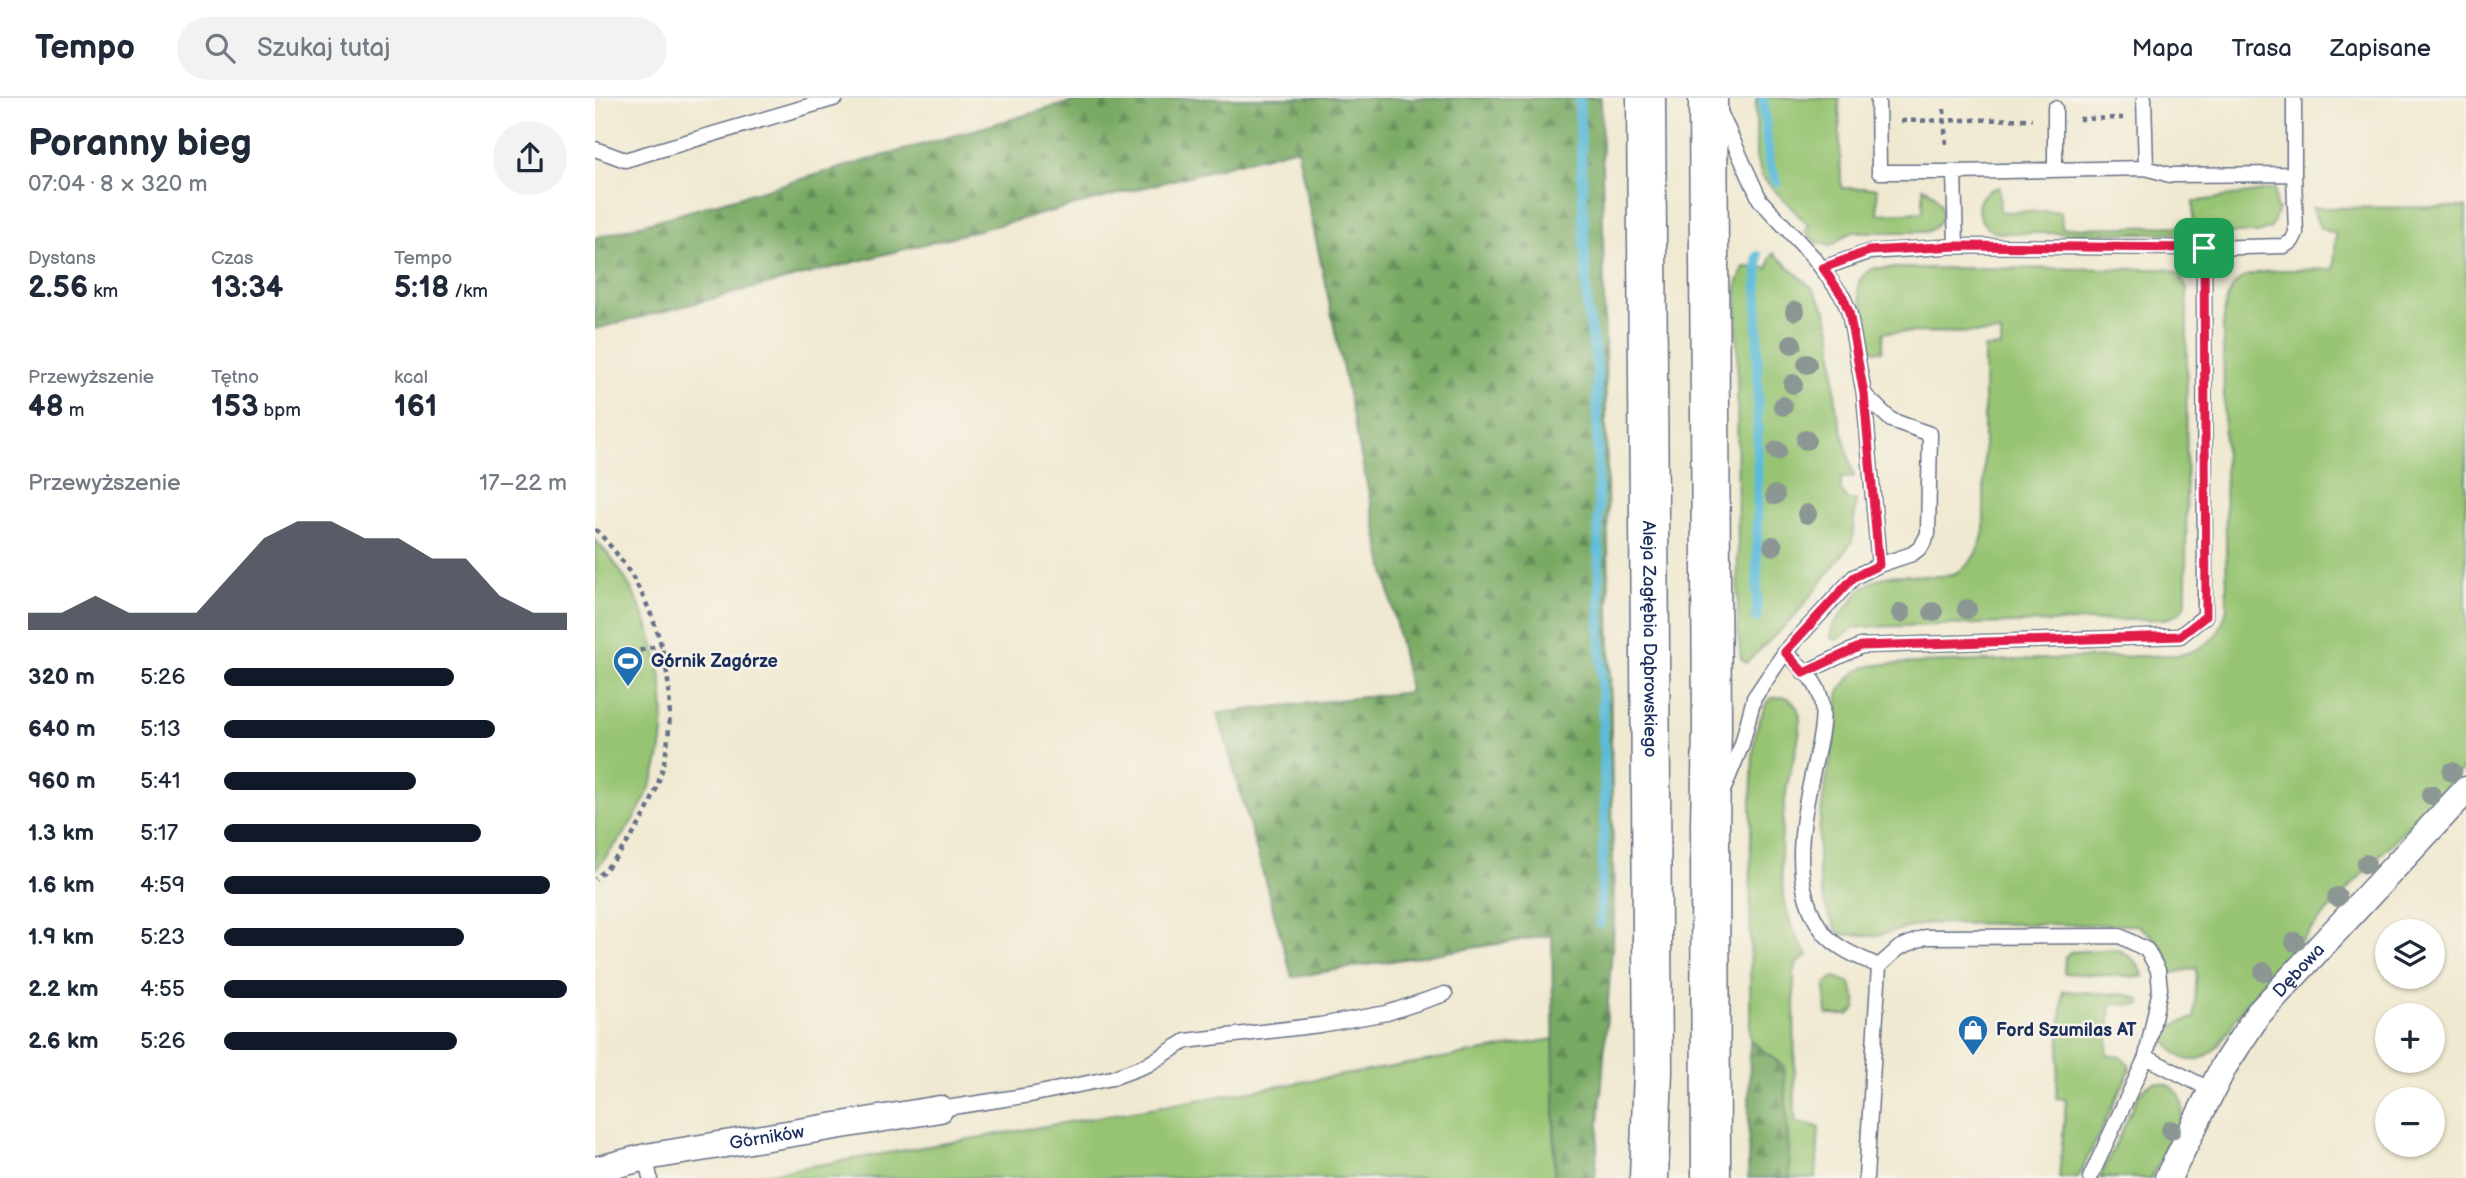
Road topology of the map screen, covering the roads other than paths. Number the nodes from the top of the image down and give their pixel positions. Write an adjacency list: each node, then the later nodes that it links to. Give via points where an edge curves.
1 (836, 98): 8 (lane, via 625,160)
2 (1646, 98): 29 (main road, Aleja Zagłębia Dąbrowskiego, via 1653,1072)
3 (1711, 98): 15 (lane, via 1760,200); 21 (main road)
4 (1878, 98): 11 (lane, via 1879,172)
5 (2144, 98): 9 (lane)
6 (2294, 98): 12 (lane)
7 (2055, 114): 10 (lane)
8 (595, 149)
9 (2146, 168): 10 (lane); 12 (lane, via 2170,175)
10 (2055, 170): 11 (lane)
11 (1954, 172): 13 (lane)
12 (2294, 174): 14 (lane, via 2296,233 2292,241 2284,246)
13 (1956, 246): 14 (lane); 15 (lane, via 1869,251)
14 (2204, 248): 19 (lane, via 2206,616 2180,636 1861,646)
15 (1823, 268): 16 (lane, via 1849,312)
16 (1864, 394): 17 (lane); 17 (lane, via 1891,420 1930,434 1928,534 1912,554)
17 (1879, 565): 18 (lane, via 1854,577)
18 (1785, 652): 19 (lane); 21 (lane, via 1754,698 1742,744)
19 (1804, 673): 22 (lane, via 1817,687 1822,719 1803,819 1805,891 1825,935)
20 (2466, 790): 25 (street, Dębowa, via 2257,1014)
21 (1710, 825): 30 (main road)
22 (1879, 966): 24 (lane, via 1899,948 1925,937 2120,936 2147,950 2158,970 2160,989); 31 (lane)
23 (1445, 994): 26 (lane, via 1374,1016 1186,1041 1147,1065 1112,1078)
24 (2146, 1057): 25 (lane); 32 (lane)
25 (2211, 1090): 33 (street, Dębowa)
26 (940, 1109): 27 (street, Górników)
27 (648, 1168): 28 (street, Górników)
28 (595, 1170)
29 (1649, 1178)
30 (1711, 1178)
31 (1866, 1178)
32 (2090, 1178)
33 (2168, 1178)

